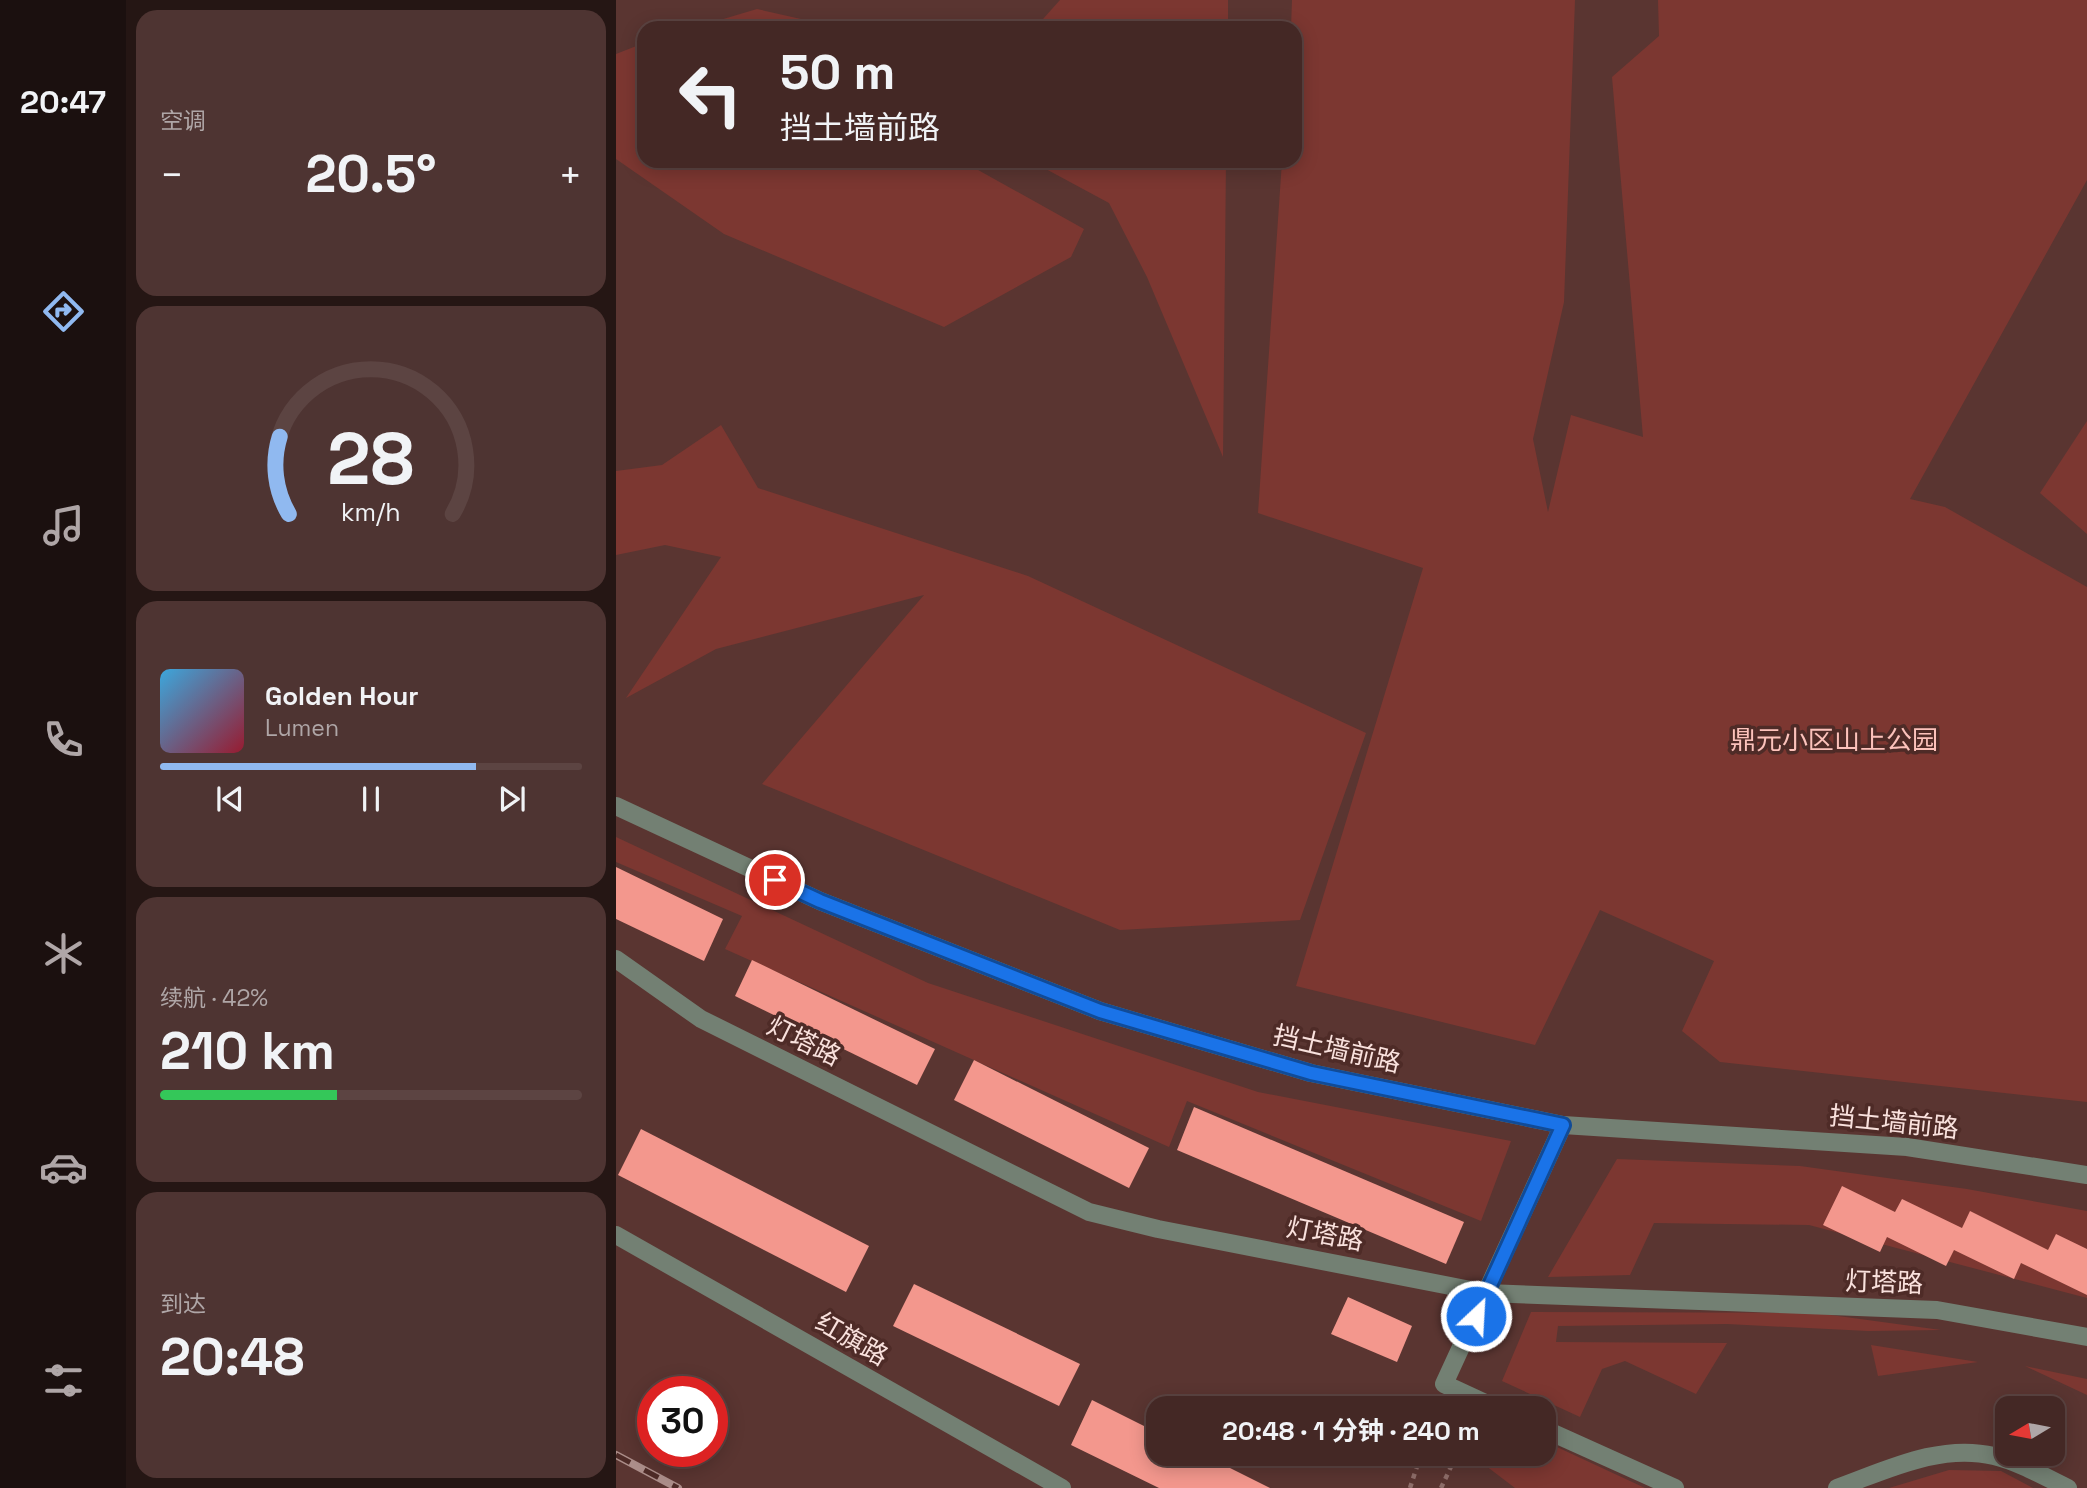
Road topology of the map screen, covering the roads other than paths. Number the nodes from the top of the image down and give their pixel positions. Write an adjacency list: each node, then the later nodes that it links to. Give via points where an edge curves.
1 (616, 806): 3 (street, 挡土墙前路, via 820,901 1100,1011 1311,1073)
2 (616, 959): 6 (street, 灯塔路, via 701,1019 1089,1212)
3 (1563, 1125): 4 (street, 挡土墙前路, via 1907,1147); 6 (street)
4 (2087, 1175)
5 (616, 1235): 10 (street, 红旗路)
6 (1486, 1293): 7 (street, 灯塔路, via 1937,1310); 8 (street, via 1444,1384)
7 (2087, 1336)
8 (1470, 1396)
9 (1556, 1434): 11 (street)
10 (1062, 1488)
11 (1675, 1488)
12 (1837, 1488): 13 (street, via 1958,1451 1995,1456)
13 (2068, 1488)

